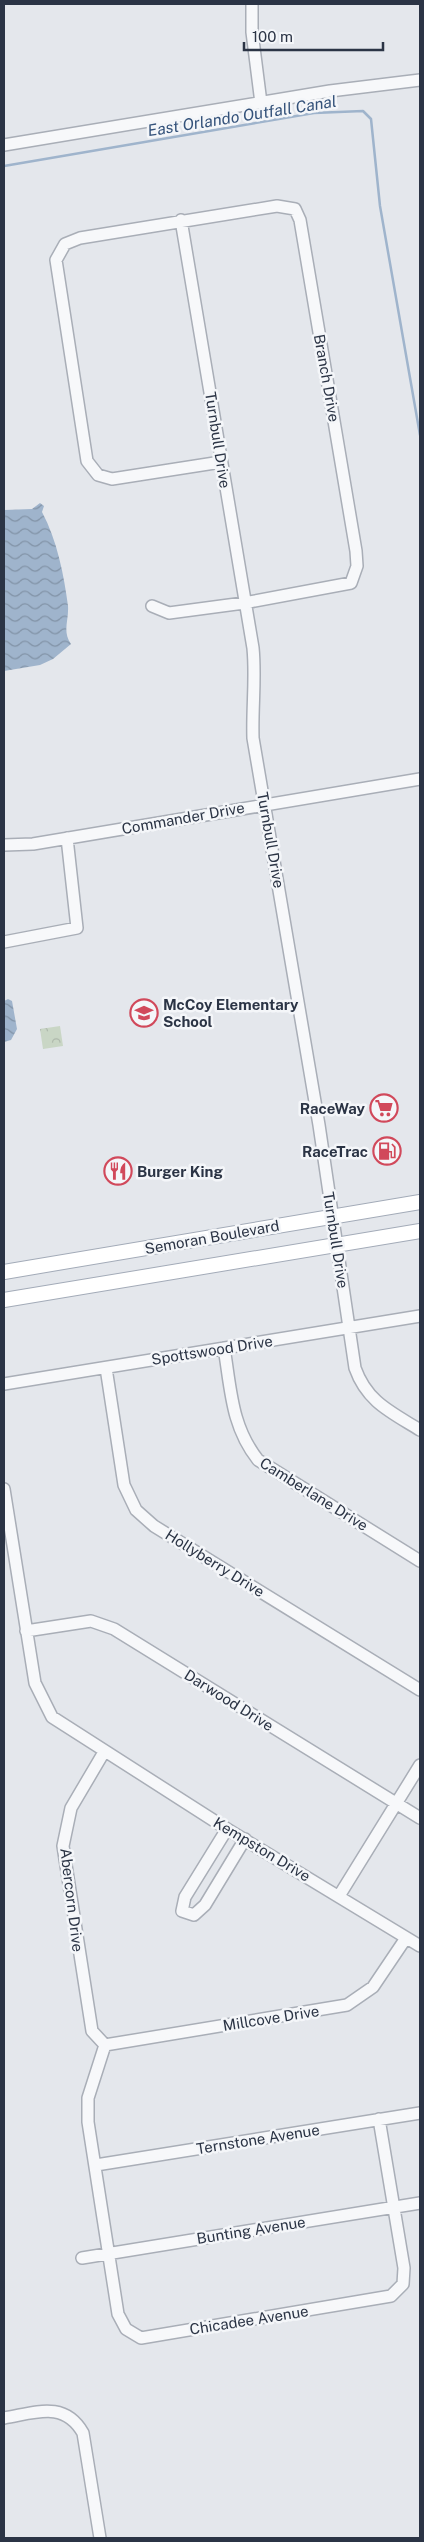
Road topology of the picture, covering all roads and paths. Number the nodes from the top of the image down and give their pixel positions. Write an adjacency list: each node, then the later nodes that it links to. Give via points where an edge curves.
1 (252, 4): 3 (street, via 252,32)
2 (420, 80): 3 (street)
3 (261, 103): 4 (street)
4 (4, 145)
5 (181, 220): 6 (street, Turnbull Drive); 6 (street, via 80,238 65,244 56,260 88,461 98,475 112,479); 7 (street, Branch Drive, via 277,206 295,209 300,220 357,566 351,583)
6 (221, 462): 7 (street, Turnbull Drive)
7 (244, 603): 8 (street, via 169,613); 10 (street, Turnbull Drive, via 256,676 253,738)
8 (152, 606)
9 (420, 779): 10 (street, Commander Drive)
10 (265, 804): 11 (street, Commander Drive); 15 (street, Turnbull Drive)
11 (67, 838): 12 (street, Commander Drive, via 33,844); 13 (street, via 78,928)
12 (4, 844)
13 (4, 942)
14 (420, 1202): 15 (main road, Semoran Boulevard)
15 (332, 1217): 17 (street, Turnbull Drive); 18 (main road, Semoran Boulevard)
16 (420, 1231): 17 (main road, Semoran Boulevard)
17 (338, 1245): 21 (main road, Semoran Boulevard); 23 (street, Turnbull Drive)
18 (26, 1268): 19 (main road, Semoran Boulevard); 20 (main road)
19 (4, 1272)
20 (4, 1281)
21 (4, 1300)
22 (420, 1316): 23 (street, Spottswood Drive)
23 (349, 1329): 24 (street, Spottswood Drive); 27 (street, Turnbull Drive, via 360,1382 376,1402)
24 (224, 1348): 25 (street, Spottswood Drive); 29 (street, Camberlane Drive, via 235,1416 244,1443 258,1460)
25 (106, 1368): 26 (street, Spottswood Drive); 31 (street, Hollyberry Drive, via 124,1485 136,1510 154,1526)
26 (4, 1384)
27 (420, 1430)
28 (4, 1489): 30 (street)
29 (420, 1561)
30 (26, 1630): 32 (street, via 35,1682 52,1717); 34 (street, Darwood Drive, via 91,1621 114,1629)
31 (420, 1690)
32 (104, 1752): 36 (street, Kempston Drive); 41 (street, Abercorn Drive, via 71,1808 63,1846 90,2023 92,2031)
33 (420, 1765): 34 (street)
34 (397, 1803): 35 (street, Darwood Drive); 38 (street)
35 (420, 1818)
36 (227, 1828): 37 (street, Kempston Drive); 37 (street, via 185,1897 182,1910 194,1915 205,1905)
37 (245, 1839): 38 (street, Kempston Drive)
38 (339, 1896): 39 (street, Kempston Drive)
39 (406, 1938): 40 (street, Kempston Drive); 41 (street, Millcove Drive, via 372,1987 347,2005)
40 (420, 1946)
41 (105, 2045): 44 (street, via 88,2098 88,2122)
42 (420, 2112): 43 (street, Ternstone Avenue)
43 (379, 2119): 44 (street, Ternstone Avenue); 46 (street)
44 (96, 2165): 47 (street)
45 (420, 2202): 46 (street, Bunting Avenue)
46 (392, 2207): 47 (street, Bunting Avenue); 47 (street, Chicadee Avenue, via 404,2268 403,2284 391,2296 141,2338 126,2329 118,2314)
47 (108, 2254): 48 (street, Bunting Avenue)
48 (82, 2258)
49 (4, 2418): 50 (street, via 44,2411 59,2411 70,2416 83,2433)
50 (100, 2538)

